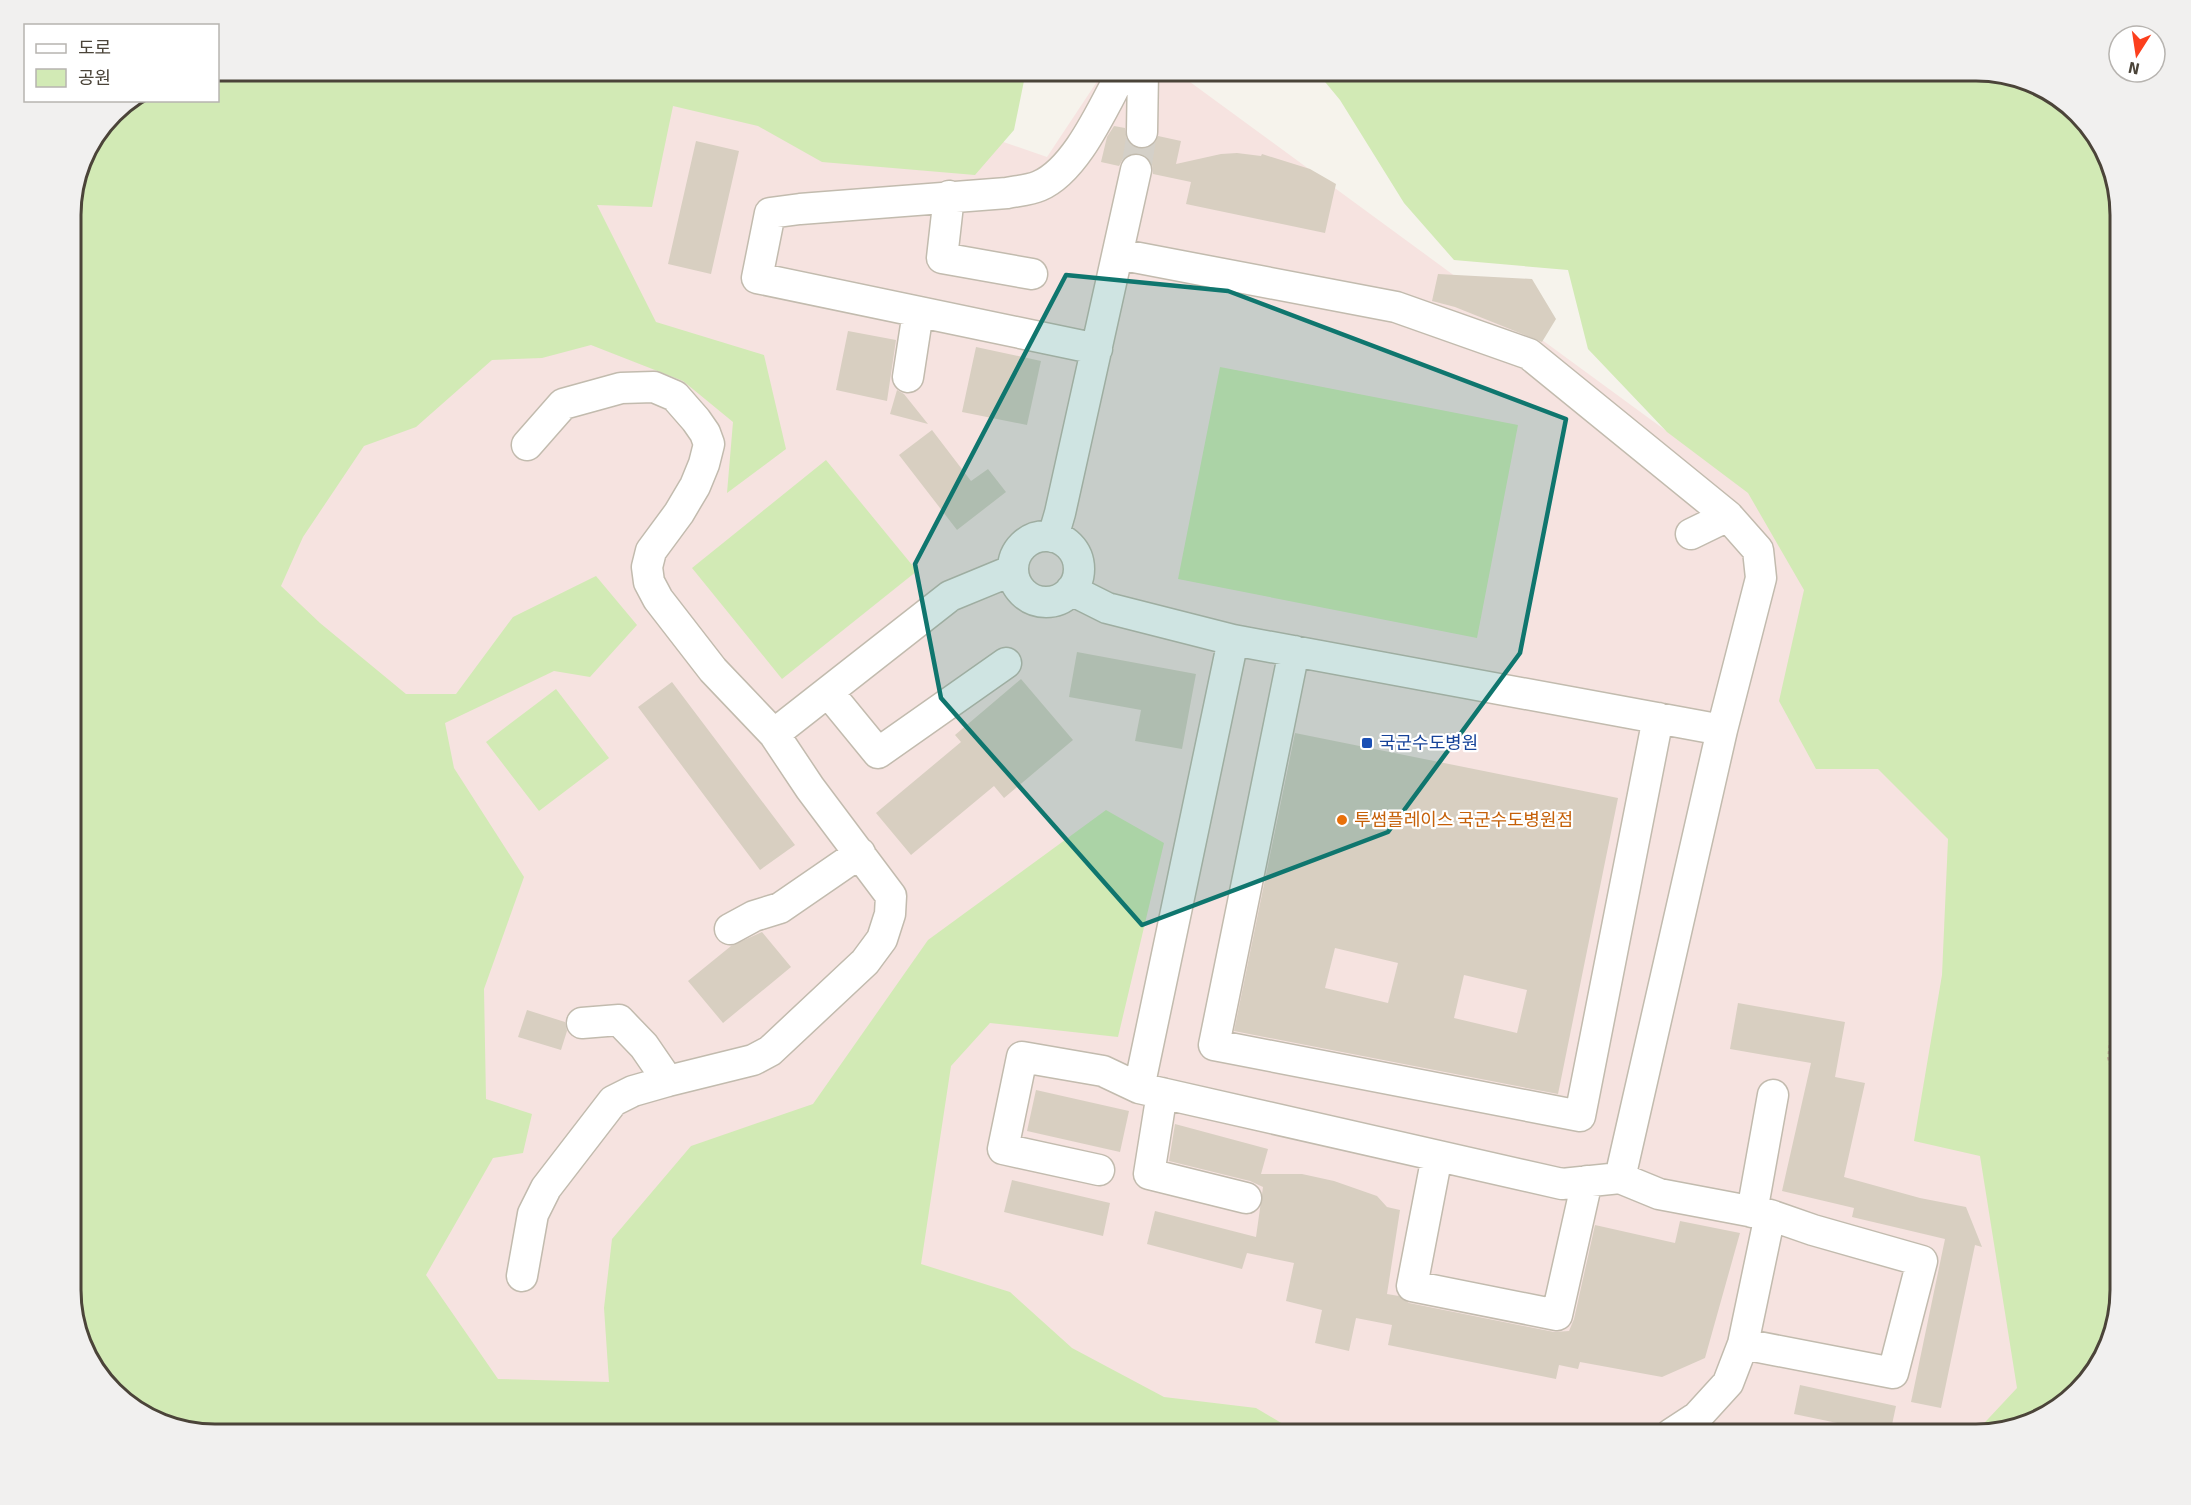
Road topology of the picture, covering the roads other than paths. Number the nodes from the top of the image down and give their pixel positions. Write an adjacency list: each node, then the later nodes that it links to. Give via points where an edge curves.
1 (1117, 81): 5 (street, via 1060,172 1039,186 1007,193)
2 (1143, 81): 3 (street)
3 (1142, 132)
4 (1136, 170): 6 (street)
5 (949, 196): 7 (street, via 942,258); 8 (street, via 770,213 757,278)
6 (1118, 254): 9 (street); 12 (street, via 1396,307 1529,354)
7 (1032, 274)
8 (918, 312): 9 (street); 10 (street)
9 (1097, 349): 14 (street)
10 (908, 377)
11 (527, 445): 23 (street, via 563,404 621,388 654,387 675,396 696,420 709,444 704,464 679,513 651,551 649,582 713,670)
12 (1728, 516): 13 (street); 22 (street, via 1758,550 1761,578)
13 (1691, 534)
14 (1053, 537): 15 (street, via 1035,537 1022,546); 16 (street, via 1064,541 1077,558 1077,580)
15 (1013, 570): 16 (street, via 1015,581 1032,599 1052,601); 20 (street, via 950,596)
16 (1071, 590): 17 (street, via 1107,608)
17 (1233, 640): 18 (street); 28 (street)
18 (1294, 651): 21 (street); 21 (street, via 1214,1045 1569,1114 1580,1116)
19 (1005, 663): 20 (street, via 878,753)
20 (828, 692): 23 (street)
21 (1658, 718): 22 (street)
22 (1722, 730): 32 (street)
23 (774, 734): 24 (street)
24 (860, 853): 25 (street, via 780,908); 27 (street, via 891,896 882,939 865,962 770,1051 753,1060)
25 (730, 929)
26 (582, 1023): 27 (street, via 619,1020 644,1046)
27 (668, 1081): 36 (street, via 613,1101 546,1188 533,1214)
28 (1150, 1091): 30 (street); 31 (street, via 1103,1071 1022,1057 1003,1149); 34 (street, via 1149,1174)
29 (1773, 1095): 35 (street)
30 (1437, 1156): 33 (street, via 1562,1184); 33 (street, via 1412,1286 1557,1315)
31 (1099, 1170)
32 (1620, 1178): 33 (street); 35 (street, via 1659,1194)
33 (1587, 1181)
34 (1246, 1198)
35 (1761, 1213): 37 (street); 37 (street, via 1922,1261 1893,1373)
36 (522, 1276)
37 (1743, 1344): 38 (street, via 1728,1383)
38 (1687, 1424)

